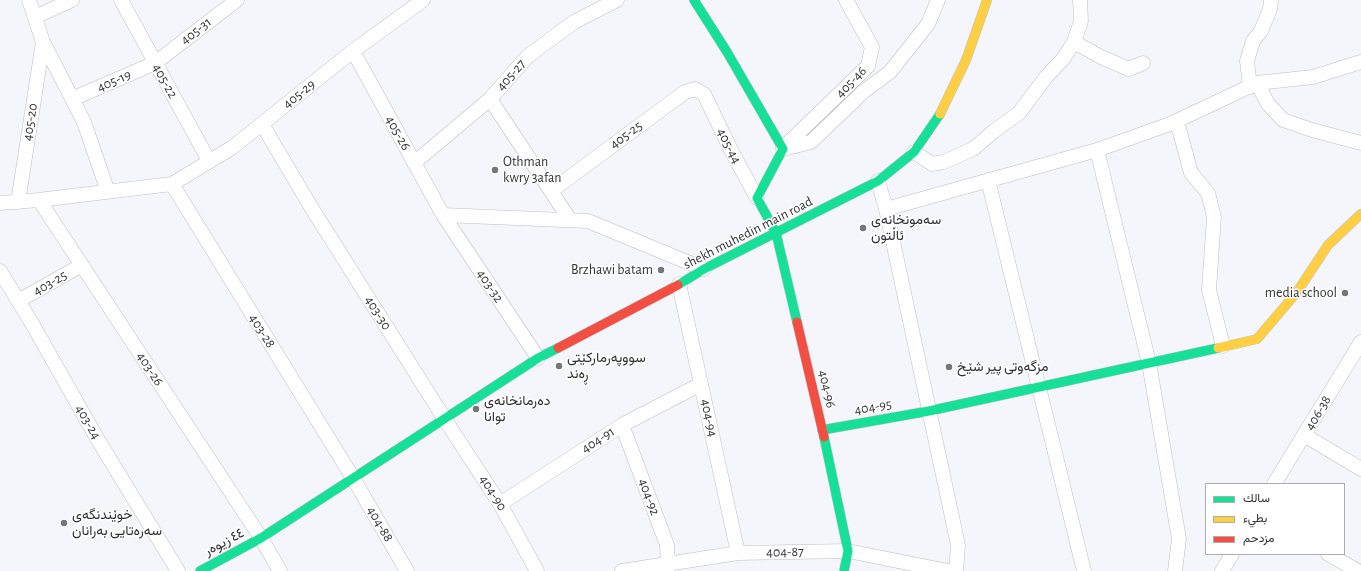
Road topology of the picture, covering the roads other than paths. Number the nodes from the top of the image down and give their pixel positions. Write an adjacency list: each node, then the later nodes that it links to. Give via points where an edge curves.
1 (29, 0): 13 (street)
2 (72, 0): 13 (street)
3 (121, 0): 18 (street, 405-22)
4 (237, 0): 18 (street, 405-31)
5 (423, 0): 16 (street, 405-29)
6 (617, 0): 23 (street, 405-27, via 574,22 528,56)
7 (694, 0): 27 (street)
8 (846, 0): 27 (street, 405-46, via 872,47 868,66)
9 (938, 0): 27 (street, via 928,24 890,72 863,92 811,142)
10 (986, 0): 29 (street, shekh muhedin main road, via 966,60 943,110)
11 (1080, 0): 15 (street, via 1080,21)
12 (1271, 0): 20 (street, via 1270,9 1261,31 1253,41 1247,62)
13 (35, 17): 14 (street)
14 (43, 42): 22 (street); 39 (street, 405-20)
15 (1074, 42): 19 (street, via 1128,69); 29 (street, via 1019,113 973,149 944,162 932,164)
16 (353, 51): 25 (street, 405-29); 31 (street, 405-26)
17 (1361, 62): 20 (street, via 1313,77)
18 (155, 63): 22 (street, 405-19); 30 (street, 405-22)
19 (1143, 63)
20 (1254, 85): 24 (street); 26 (street, via 1284,120)
21 (704, 94): 35 (street, 405-25, via 695,89 684,92); 37 (street, 405-44)
22 (72, 99): 36 (street, via 84,122)
23 (490, 99): 31 (street, 405-27); 35 (street)
24 (1178, 121): 28 (street); 52 (street, via 1191,173 1208,193 1214,217 1209,290)
25 (262, 124): 30 (street, 405-29); 58 (street, 403-30)
26 (1361, 143)
27 (783, 149): 37 (street)
28 (1098, 150): 32 (street); 54 (street)
29 (914, 152): 33 (street, shekh muhedin main road)
30 (209, 161): 34 (street, 405-29)
31 (414, 163): 43 (street, 405-26)
32 (988, 180): 41 (street); 56 (street)
33 (878, 181): 41 (street); 45 (street, shekh muhedin main road)
34 (172, 184): 36 (street); 63 (street, 403-28)
35 (551, 191): 44 (street)
36 (108, 192): 38 (street)
37 (757, 198): 45 (street, 404-96)
38 (39, 200): 39 (street); 46 (street, 403-26)
39 (18, 202): 40 (street)
40 (0, 203)
41 (886, 209): 57 (street)
42 (1361, 214): 52 (street, 404-95, via 1328,245 1297,292 1256,338)
43 (443, 215): 44 (street); 53 (street, 403-32)
44 (570, 220): 47 (street, via 588,221)
45 (776, 234): 47 (street, shekh muhedin main road); 60 (street, 404-96)
46 (82, 264): 50 (street, 403-25); 66 (street, 403-26)
47 (704, 269): 49 (street, shekh muhedin main road)
48 (0, 271): 50 (street, 403-24)
49 (679, 284): 53 (street, shekh muhedin main road); 55 (street, 404-94)
50 (18, 301): 72 (street, 403-24, via 98,440)
51 (1361, 342): 61 (street, 406-38)
52 (1223, 346): 54 (street, 404-95)
53 (538, 358): 58 (street, shekh muhedin main road)
54 (1149, 362): 56 (street, 404-95); 82 (street, via 1179,539)
55 (701, 384): 59 (street, 404-91); 68 (street, 404-94)
56 (1039, 387): 57 (street, 404-95); 81 (street)
57 (929, 411): 60 (street, 404-95); 80 (street, via 958,545)
58 (444, 418): 63 (street, shekh muhedin main road); 65 (street, 404-90)
59 (622, 425): 65 (street, 404-91); 71 (street, 404-92, via 666,545)
60 (822, 430): 67 (street, 404-96)
61 (1304, 435): 62 (street); 64 (street, 406-38)
62 (1361, 469)
63 (353, 478): 66 (street, ٤٤ زیوەر); 75 (street, 404-88)
64 (1275, 483)
65 (500, 504): 76 (street, 404-90)
66 (261, 538): 73 (street, ٤٤ زیوەر); 74 (street, 403-26)
67 (848, 551): 68 (street, 404-87); 78 (street); 79 (street, 404-87)
68 (738, 553): 71 (street, 404-87)
69 (1231, 555): 83 (street)
70 (1330, 555): 84 (street)
71 (668, 568): 77 (street, 404-87)
72 (178, 571)
73 (200, 571)
74 (280, 571)
75 (407, 571)
76 (537, 571)
77 (622, 571)
78 (844, 571)
79 (948, 571)
80 (956, 571)
81 (1084, 571)
82 (1175, 571)
83 (1222, 571)
84 (1358, 571)

